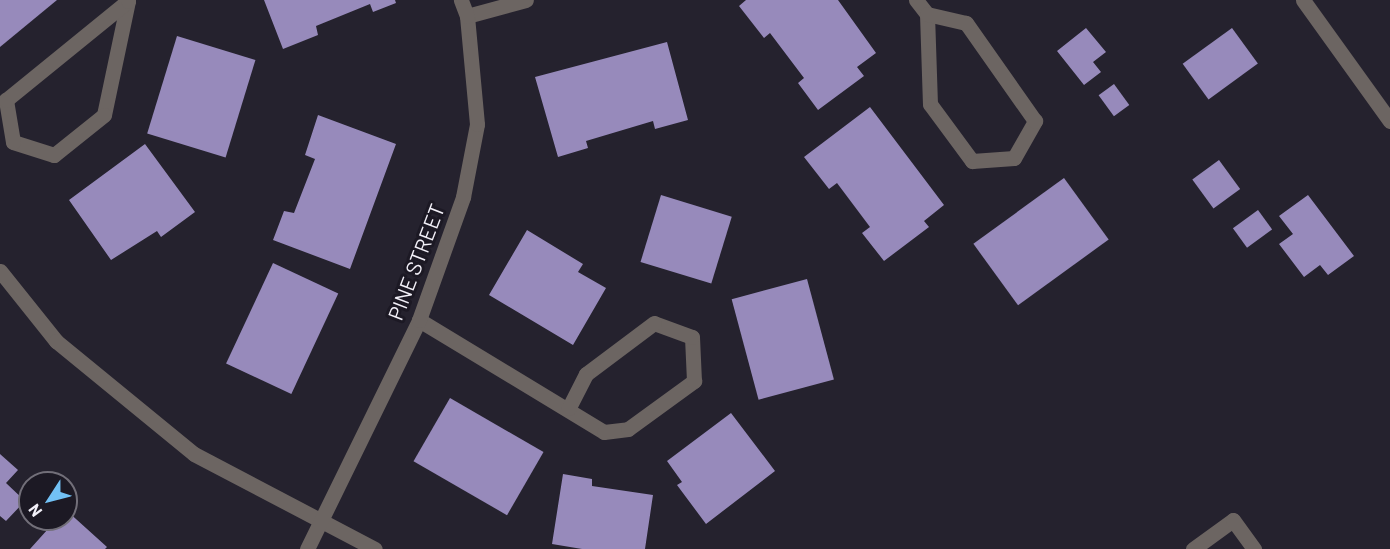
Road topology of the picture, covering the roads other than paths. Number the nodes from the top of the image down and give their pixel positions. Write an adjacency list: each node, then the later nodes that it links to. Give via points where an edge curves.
1 (128, 0): 1 (street, via 6,100 13,142 54,154 104,115)
2 (461, 0): 7 (street, PINE STREET)
3 (526, 0): 7 (street)
4 (916, 0): 6 (street)
5 (1303, 0): 8 (street)
6 (927, 14): 6 (street, via 930,104 972,161 1014,158 1035,121 966,23)
7 (467, 16): 10 (street, PINE STREET, via 477,124 464,197)
8 (1390, 121)
9 (0, 271): 12 (street, via 56,341 194,454)
10 (418, 320): 11 (street); 12 (street, PINE STREET)
11 (569, 408): 11 (street, via 604,432 628,429 694,381 692,337 654,323 586,374)
12 (322, 522): 13 (street, PINE STREET); 14 (street)
13 (307, 549)
14 (375, 549)
15 (1193, 549): 16 (street, via 1233,520)
16 (1254, 549)

